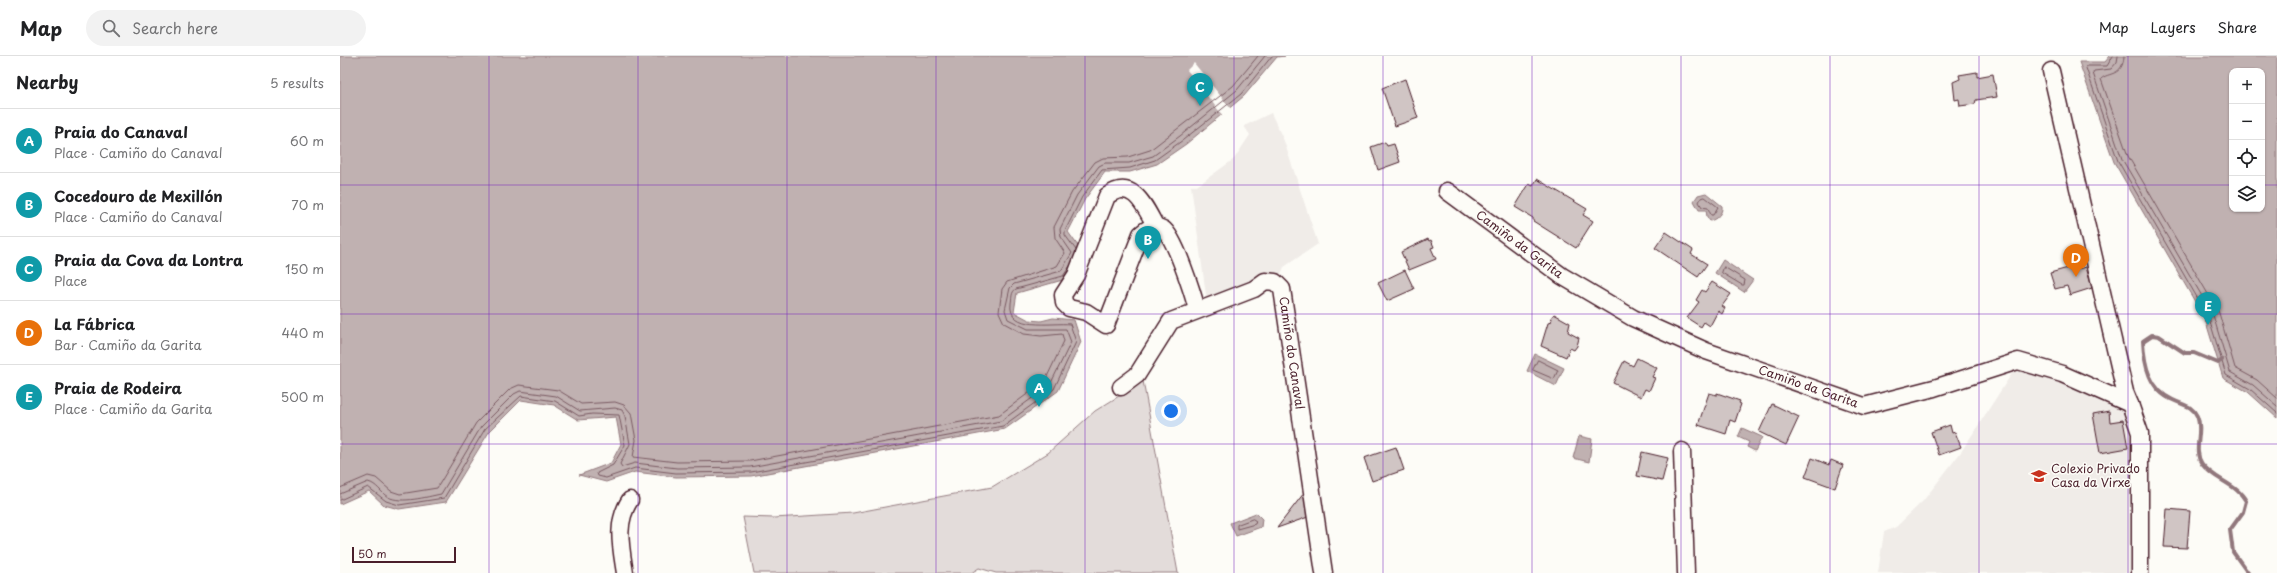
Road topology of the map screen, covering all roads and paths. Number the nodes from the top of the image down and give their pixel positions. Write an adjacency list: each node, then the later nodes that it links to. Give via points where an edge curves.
1 (2051, 70): 6 (street)
2 (1447, 191): 6 (street, Camiño da Garita, via 1562,276 1633,318 1706,351 1864,406 1934,388 2018,360 2062,374)
3 (1156, 227): 3 (street, via 1147,228 1140,234 1106,325 1086,312 1069,308 1064,303 1063,295 1076,275 1107,196 1115,190 1128,190 1144,204); 4 (street, via 1164,230 1172,243 1187,276)
4 (1197, 310): 5 (street, Camiño do Canaval, via 1171,321 1137,375); 10 (street, Camiño do Canaval, via 1254,289 1265,281 1275,282 1282,289)
5 (1121, 388)
6 (2130, 404): 12 (street, via 2140,433)
7 (1682, 451): 11 (street)
8 (630, 500): 9 (street, via 622,512 619,536)
9 (625, 573)
10 (1324, 573)
11 (1686, 573)
12 (2140, 573)

